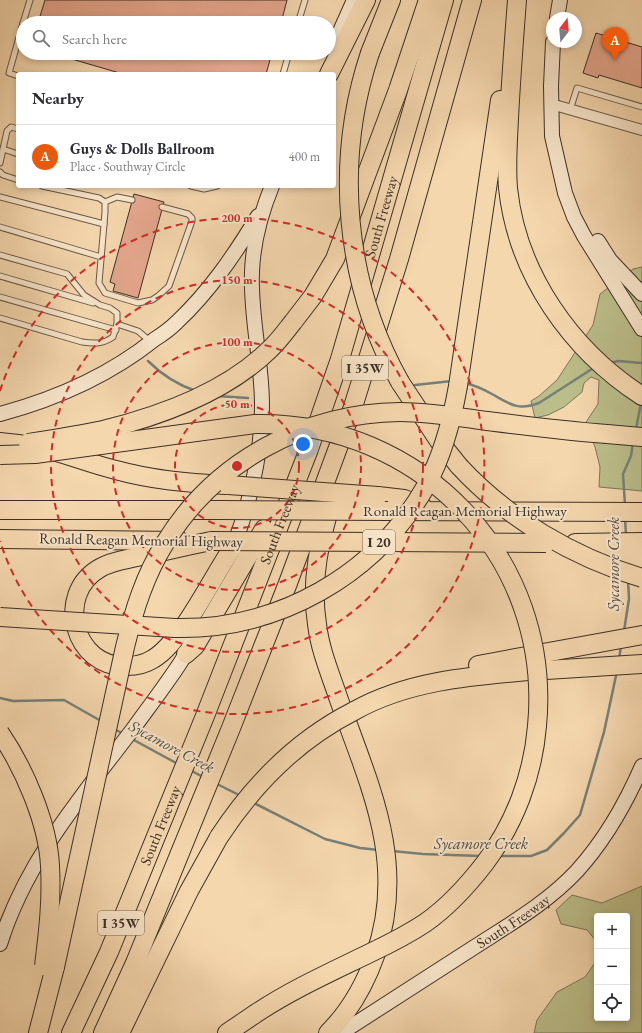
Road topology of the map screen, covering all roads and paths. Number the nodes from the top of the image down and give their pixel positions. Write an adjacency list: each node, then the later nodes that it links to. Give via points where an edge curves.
1 (30, 0): 12 (lane)
2 (305, 0): 13 (lane)
3 (354, 0): 14 (main road)
4 (366, 0): 19 (highway)
5 (391, 0): 74 (highway, bridge, via 370,53 360,89 351,137 349,174 349,212 356,259 374,326 394,370 439,441 463,470 490,496 518,518 560,543)
6 (428, 0): 62 (highway, bridge, via 398,90 335,259 313,296 269,350 244,371 216,388 151,416 102,430)
7 (444, 0): 63 (highway, South Freeway / I 35W, via 340,359)
8 (472, 0): 58 (highway, South Freeway / I 35W, via 399,259)
9 (516, 0): 25 (highway)
10 (560, 0): 11 (main road)
11 (558, 12)
12 (25, 16)
13 (300, 16)
14 (336, 40)
15 (16, 48): 24 (lane, via 9,73)
16 (553, 48): 26 (main road)
17 (287, 60): 21 (lane)
18 (327, 60): 22 (main road)
19 (336, 60)
20 (336, 60): 23 (highway)
21 (284, 72)
22 (322, 72)
23 (330, 72)
24 (16, 75)
25 (507, 81): 57 (highway, via 508,188 526,259 550,306 571,333 593,358); 75 (highway, bridge, via 450,425 426,485 402,521 377,550 350,572 309,599 262,616 222,626 175,628)
26 (551, 104): 28 (street); 47 (main road, via 552,120 566,171 578,204 601,246)
27 (642, 107): 28 (lane, via 577,88)
28 (570, 110): 30 (street)
29 (16, 129): 31 (lane, via 7,131)
30 (642, 130)
31 (2, 145): 32 (lane); 33 (lane)
32 (16, 153)
33 (0, 163)
34 (0, 172): 35 (lane)
35 (16, 179)
36 (51, 188): 40 (lane, via 98,198)
37 (271, 188): 41 (main road)
38 (0, 197): 43 (lane)
39 (132, 200): 40 (lane, via 117,197)
40 (105, 202): 43 (lane)
41 (265, 203): 56 (main road, via 227,264 204,293 176,323); 72 (main road, via 252,271 262,404 260,438 250,495)
42 (162, 207): 46 (lane, via 188,214 192,218 169,286 158,296 138,303 105,293 99,283)
43 (104, 224): 46 (lane)
44 (0, 227): 46 (lane)
45 (0, 255): 51 (lane, via 67,274 84,295)
46 (101, 257)
47 (606, 262): 49 (main road); 54 (main road)
48 (0, 276): 51 (lane)
49 (642, 294)
50 (0, 297): 55 (lane)
51 (100, 305): 53 (lane, via 116,313)
52 (0, 318): 55 (lane, via 95,344 109,340)
53 (117, 324): 55 (lane); 56 (lane, via 138,331)
54 (642, 329)
55 (116, 330)
56 (152, 342): 59 (main road, via 136,355 94,380 53,397)
57 (642, 396)
58 (353, 407): 88 (highway, South Freeway / I 35W, via 231,728); 91 (highway, via 353,429 319,550 314,602 325,661 379,816 388,875 387,904 381,938 366,980 349,1008)
59 (0, 414)
60 (642, 437): 85 (highway, bridge, via 576,432 421,413 371,414 308,427 280,439 249,457 215,483 184,516 165,542 136,605)
61 (0, 442): 66 (highway, bridge, via 44,448 116,470 176,482 404,499)
62 (0, 448)
63 (308, 449): 77 (highway, via 295,461 260,538 195,646); 87 (highway, South Freeway / I 35W, via 205,716 109,952)
64 (0, 455): 90 (highway, bridge, via 35,454 254,424 289,425 339,434 393,456 445,493 469,517 502,560 526,614 534,645 538,680 538,721 533,755 513,816 485,863 448,904 426,922 403,937 283,997)
65 (0, 510): 66 (highway, Ronald Reagan Memorial Highway / I 20, bridge)
66 (431, 511): 67 (highway, Ronald Reagan Memorial Highway / I 20, bridge)
67 (642, 512)
68 (0, 538): 69 (highway, Ronald Reagan Memorial Highway / I 20)
69 (211, 541): 71 (highway, Ronald Reagan Memorial Highway / I 20, bridge); 72 (highway, via 114,561 92,574 77,594 74,611 77,632 89,651 101,661 116,666 146,663 159,655 191,617)
70 (642, 542): 71 (highway, Ronald Reagan Memorial Highway / I 20, bridge)
71 (546, 543): 73 (highway, bridge, via 597,556)
72 (233, 547): 77 (main road, via 227,569)
73 (642, 559)
74 (642, 578)
75 (0, 617)
76 (642, 635): 79 (highway, via 467,667 415,682)
77 (186, 654): 84 (main road, bridge, via 157,697 51,838 20,891)
78 (642, 664): 79 (highway, via 472,676)
79 (392, 694): 89 (highway, bridge, via 363,706 321,730 288,755 236,812 189,891)
80 (0, 733): 85 (highway, bridge, via 14,754 30,788 45,838 50,864)
81 (642, 766): 83 (main road, South Freeway)
82 (642, 783): 83 (main road)
83 (605, 834): 92 (main road, South Freeway, via 577,870 545,900)
84 (0, 944)
85 (49, 967): 86 (highway, via 40,1004)
86 (38, 1033)
87 (72, 1033)
88 (103, 1033)
89 (120, 1033)
90 (227, 1033)
91 (328, 1033)
92 (341, 1033)

